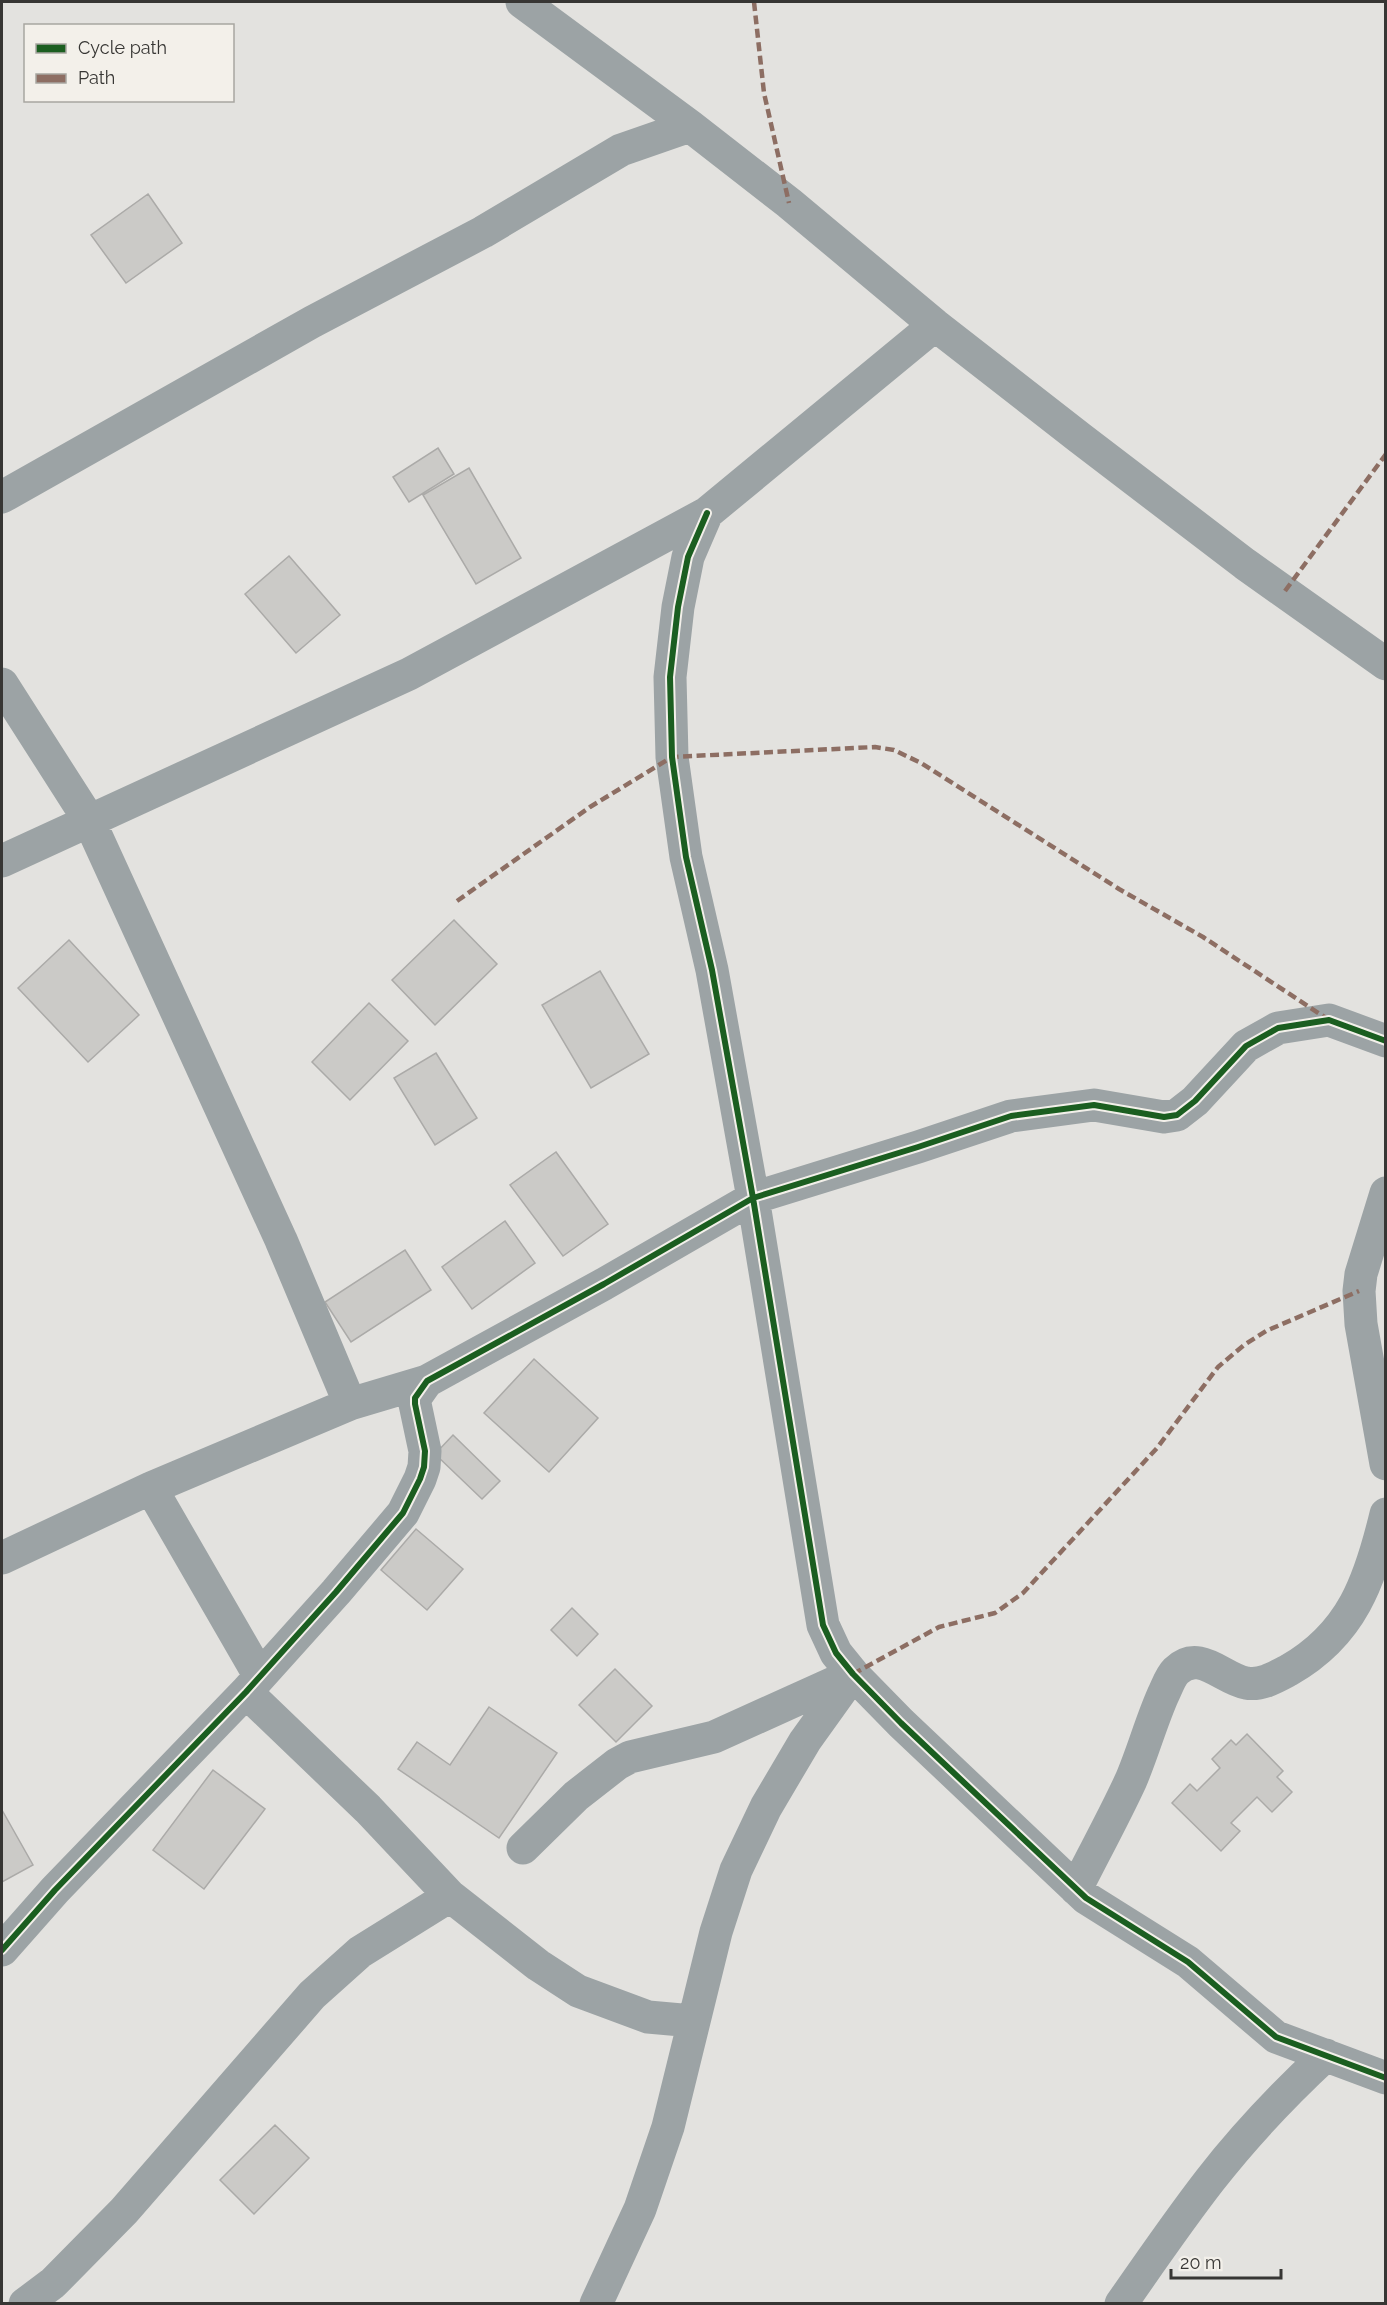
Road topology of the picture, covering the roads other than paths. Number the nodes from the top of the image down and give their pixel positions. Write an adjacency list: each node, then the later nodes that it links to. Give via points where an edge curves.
1 (522, 2): 2 (street)
2 (690, 126): 3 (street); 4 (street, via 621,150 483,232 312,322)
3 (935, 326): 5 (street); 6 (street, via 1245,564)
4 (2, 497)
5 (707, 513): 8 (street, via 409,674); 12 (street, via 688,557 678,607 670,677 672,757 686,857 712,970)
6 (1386, 664)
7 (2, 684): 8 (street)
8 (89, 820): 9 (street); 14 (street, via 276,1229)
9 (2, 861)
10 (1386, 1041): 12 (street, via 1329,1020 1278,1028 1246,1046 1177,1115 1164,1118 1094,1105 1011,1116)
11 (1386, 1193): 15 (street, via 1359,1291 1361,1324)
12 (753, 1198): 13 (street); 19 (street, via 823,1625 836,1653)
13 (427, 1381): 14 (street); 20 (street, via 415,1398 425,1451 424,1467 403,1513)
14 (351, 1404): 16 (street)
15 (1386, 1464)
16 (151, 1488): 18 (street); 20 (street)
17 (1386, 1514): 22 (street, via 1374,1563 1360,1596 1343,1623 1303,1662 1260,1683 1247,1684 1194,1662 1175,1672 1131,1779)
18 (2, 1558)
19 (853, 1674): 21 (street, via 714,1737 617,1764 576,1796); 22 (street); 25 (street, via 805,1741 766,1807 736,1870)
20 (252, 1683): 23 (street); 24 (street)
21 (523, 1848)
22 (1076, 1889): 26 (street, via 1188,1962 1276,2037)
23 (450, 1896): 25 (street, via 578,1991 648,2017); 28 (street, via 360,1952 312,1995 124,2211 53,2283)
24 (2, 1950)
25 (693, 2021): 29 (street, via 668,2127 640,2209)
26 (1326, 2055): 27 (street); 30 (street, via 1283,2095 1221,2167)
27 (1386, 2078)
28 (25, 2304)
29 (596, 2304)
30 (1121, 2304)

